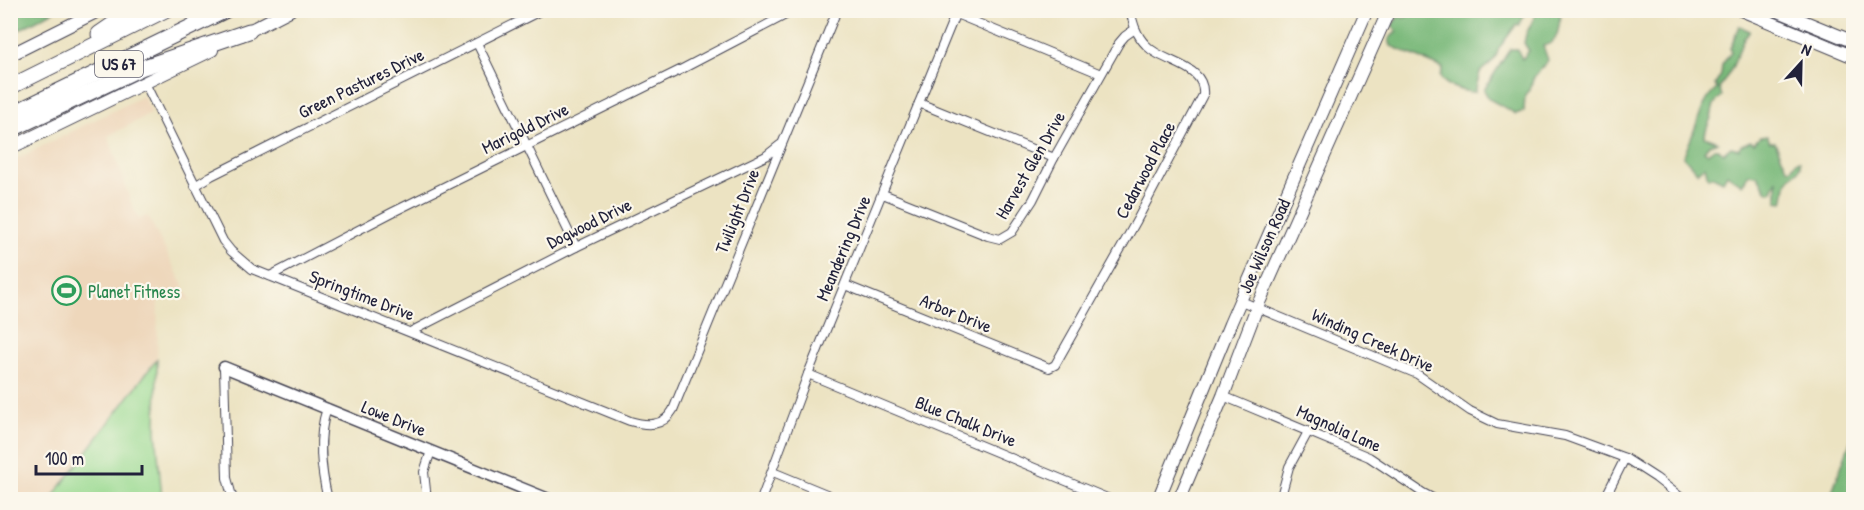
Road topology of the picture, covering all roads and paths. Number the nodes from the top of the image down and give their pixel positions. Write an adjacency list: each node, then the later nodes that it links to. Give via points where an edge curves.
1 (100, 10): 20 (main road)
2 (134, 10): 22 (highway)
3 (165, 10): 22 (highway, US 67)
4 (226, 10): 27 (highway, US 67)
5 (290, 10): 17 (main road)
6 (542, 10): 19 (street, Green Pastures Drive)
7 (795, 10): 29 (street, Marigold Drive)
8 (837, 10): 30 (street, Twilight Drive)
9 (1130, 10): 16 (street, Cedarwood Place)
10 (1367, 10): 38 (main road, Joe Wilson Road)
11 (1389, 10): 39 (main road, Joe Wilson Road)
12 (1741, 10): 15 (main road)
13 (1781, 11): 15 (street); 18 (main road)
14 (956, 12): 23 (street); 26 (street, Meandering Drive)
15 (1774, 24): 21 (main road)
16 (1135, 29): 23 (street, Harvest Glen Drive, via 1119,43); 41 (street, Cedarwood Place, via 1152,51 1195,72 1203,95)
17 (249, 31): 24 (main road); 28 (highway, via 141,68)
18 (1854, 42)
19 (477, 43): 29 (street); 33 (street, Green Pastures Drive)
20 (10, 55)
21 (1854, 57)
22 (40, 72): 25 (highway, US 67)
23 (1101, 74): 32 (street, Harvest Glen Drive)
24 (145, 83): 31 (main road); 33 (street, Springtime Drive)
25 (10, 87)
26 (919, 104): 32 (street); 34 (street, Meandering Drive)
27 (10, 115)
28 (10, 130)
29 (526, 145): 35 (street); 36 (street, Marigold Drive)
30 (781, 145): 35 (street, Dogwood Drive, via 766,156); 46 (street, Twilight Drive, via 673,410)
31 (10, 148)
32 (1054, 158): 34 (street, Harvest Glen Drive, via 1012,232 1000,239)
33 (195, 186): 36 (street, Springtime Drive, via 231,251 252,269)
34 (883, 194): 37 (street, Meandering Drive)
35 (576, 247): 40 (street, Dogwood Drive)
36 (270, 276): 40 (street, Springtime Drive)
37 (845, 285): 41 (street, Arbor Drive, via 1042,366); 43 (street, Meandering Drive)
38 (1240, 301): 39 (street, Winding Creek Drive); 58 (main road, Joe Wilson Road)
39 (1257, 307): 44 (main road, Joe Wilson Road); 49 (street, Winding Creek Drive, via 1417,374 1470,411 1497,424 1565,436)
40 (411, 332): 46 (street, Springtime Drive, via 630,421 644,425)
41 (1055, 365)
42 (224, 367): 45 (street, Lowe Drive); 51 (street, via 227,478)
43 (808, 374): 50 (street, Meandering Drive); 57 (street, Blue Chalk Drive)
44 (1223, 396): 47 (street, Magnolia Lane); 59 (main road, Joe Wilson Road)
45 (327, 408): 48 (street, Lowe Drive); 52 (street, via 321,425 321,454)
46 (662, 421)
47 (1308, 432): 60 (street, via 1289,468); 61 (street, Magnolia Lane, via 1369,457)
48 (431, 451): 53 (street, via 424,472); 54 (street, Lowe Drive)
49 (1624, 458): 62 (street); 63 (street, Winding Creek Drive)
50 (773, 472): 55 (street, Meandering Drive); 56 (street)
51 (232, 500)
52 (328, 500)
53 (427, 500)
54 (551, 500)
55 (761, 500)
56 (842, 500)
57 (1112, 500)
58 (1158, 500)
59 (1179, 500)
60 (1280, 500)
61 (1436, 500)
62 (1604, 500)
63 (1684, 500)

